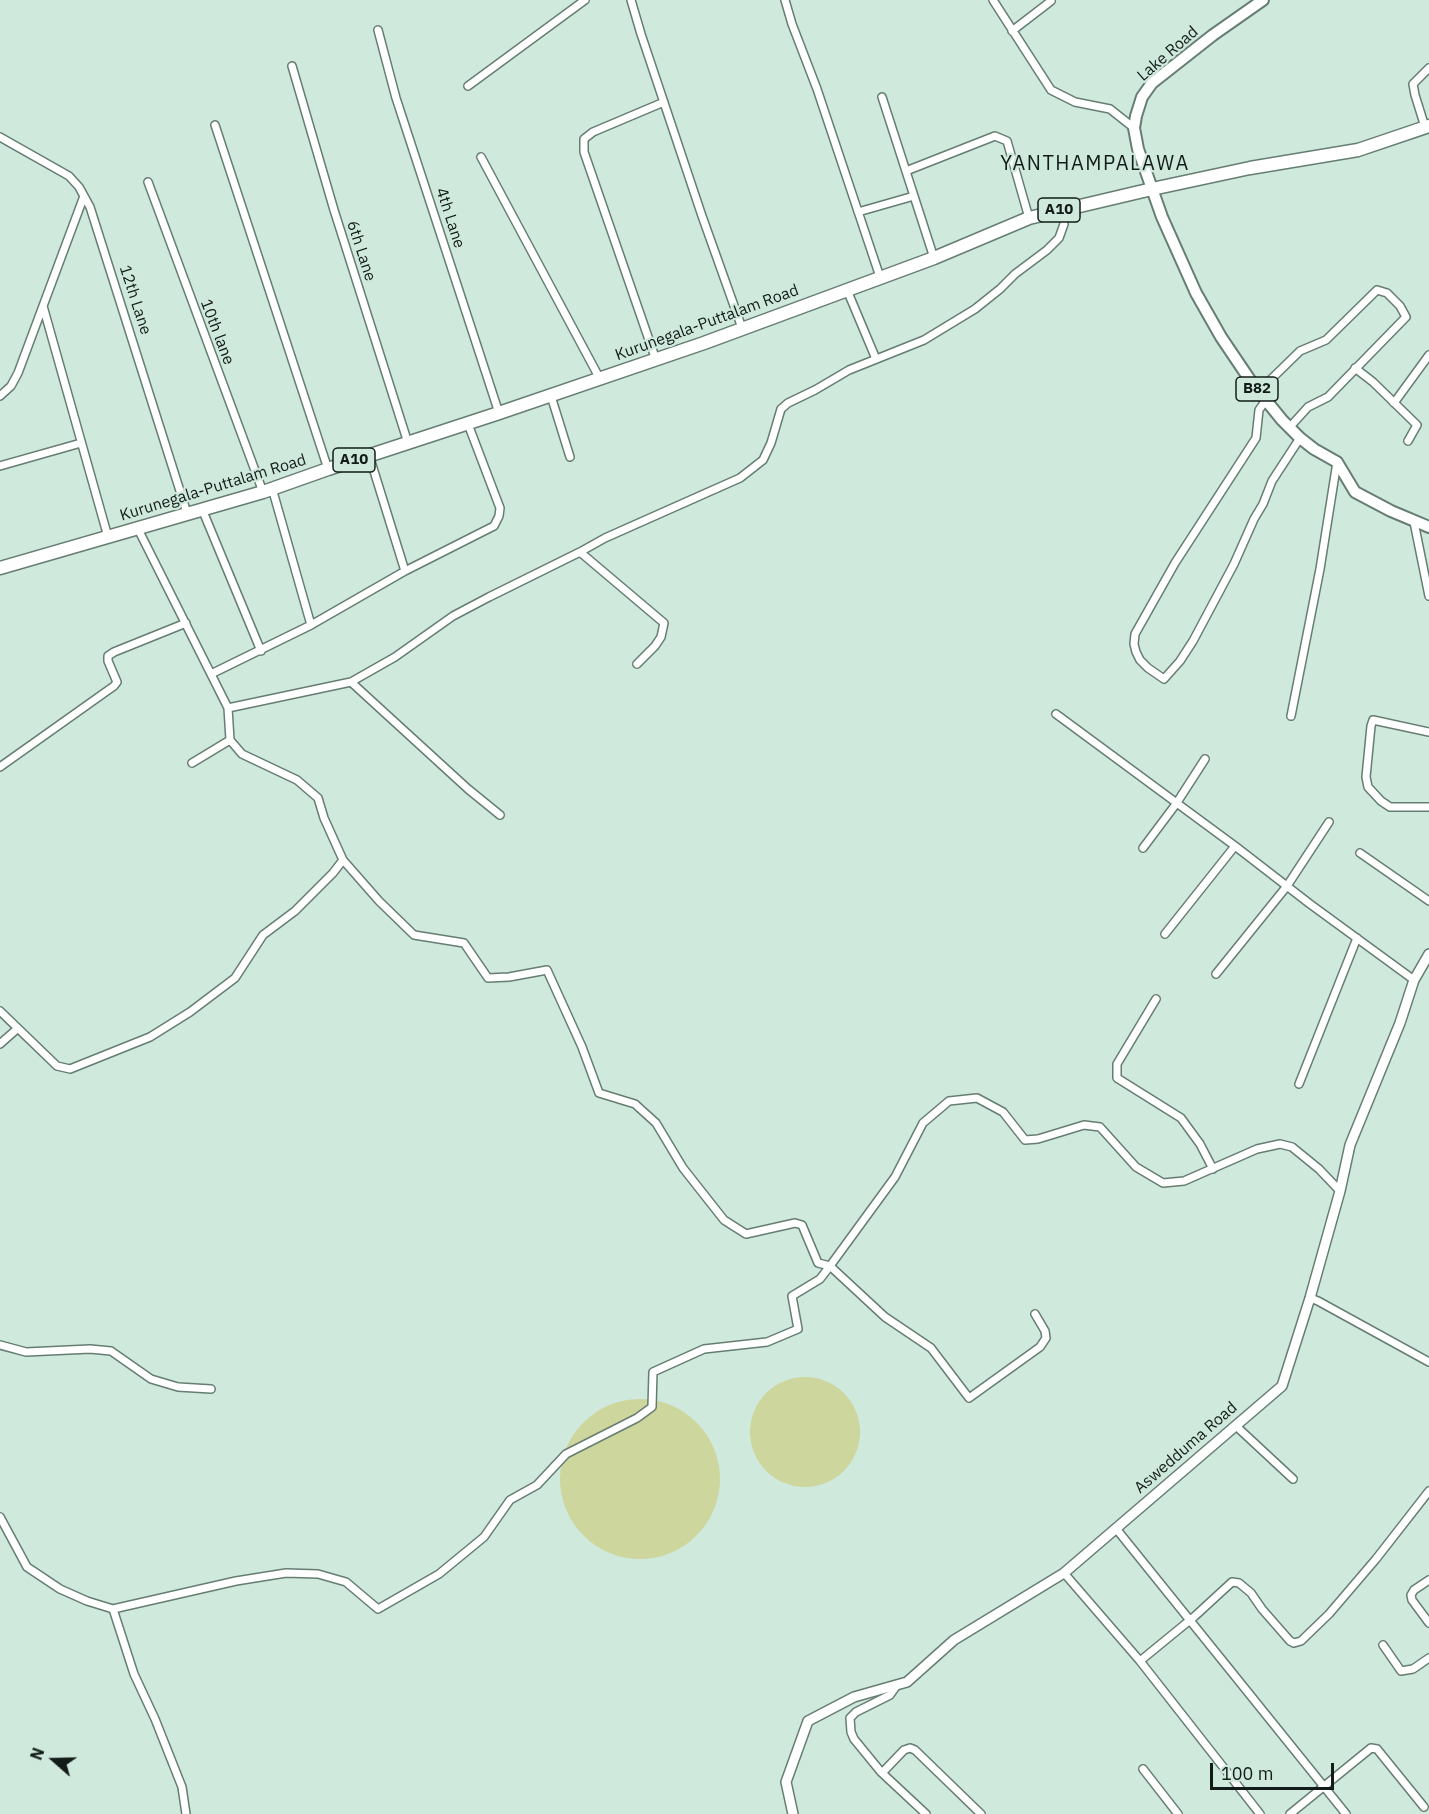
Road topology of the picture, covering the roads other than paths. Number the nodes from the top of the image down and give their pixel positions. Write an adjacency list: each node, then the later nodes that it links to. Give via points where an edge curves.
1 (585, 0): 11 (street)
2 (632, 0): 13 (street)
3 (785, 0): 25 (street)
4 (993, 0): 8 (street)
5 (1263, 0): 16 (main road, Lake Road, via 1152,83 1142,97)
6 (1051, 1): 8 (street)
7 (378, 30): 41 (street, 4th Lane, via 396,98)
8 (1012, 31): 16 (street, via 1051,90 1075,102 1110,109)
9 (292, 66): 47 (street, 6th Lane)
10 (1429, 68): 15 (street, via 1413,84)
11 (468, 86)
12 (882, 97): 19 (street)
13 (664, 102): 31 (street); 34 (street, via 584,139 584,152)
14 (215, 125): 52 (street)
15 (1427, 127): 21 (highway, Kurunegala-Puttalam Road / A10, via 1358,150)
16 (1134, 128): 21 (main road, Lake Road)
17 (0, 137): 22 (street, 12th Lane, via 69,176)
18 (481, 157): 36 (street)
19 (906, 171): 23 (street); 26 (street, via 995,136 1007,141)
20 (148, 182): 53 (street, 10th lane)
21 (1152, 189): 24 (highway, Kurunegala-Puttalam Road / A10); 37 (main road, B82, via 1196,293 1221,337)
22 (84, 196): 30 (street); 55 (street, 12th Lane)
23 (914, 196): 25 (street); 27 (street)
24 (1063, 209): 26 (highway, Kurunegala-Puttalam Road / A10); 33 (street, via 1064,224 1059,238 993,295 924,340)
25 (858, 212): 28 (street)
26 (1029, 218): 27 (highway, Kurunegala-Puttalam Road / A10)
27 (934, 258): 28 (highway, Kurunegala-Puttalam Road / A10)
28 (880, 277): 29 (highway, Kurunegala-Puttalam Road / A10)
29 (847, 290): 31 (highway, Kurunegala-Puttalam Road / A10); 33 (street)
30 (43, 306): 38 (street, via 18,373); 46 (street)
31 (742, 328): 34 (highway, Kurunegala-Puttalam Road / A10)
32 (1429, 355): 40 (street)
33 (876, 359): 60 (street, via 781,409 763,460 740,478)
34 (656, 360): 36 (highway, Kurunegala-Puttalam Road / A10)
35 (1355, 368): 37 (street, via 1406,317 1387,293 1377,290 1326,340 1300,351); 40 (street); 43 (street, via 1328,397 1308,407)
36 (600, 379): 39 (highway, Kurunegala-Puttalam Road / A10)
37 (1263, 395): 43 (main road, B82); 44 (street, via 1256,438 1175,563 1135,634 1140,660 1164,679 1193,641 1272,480)
38 (0, 396)
39 (551, 396): 41 (highway, Kurunegala-Puttalam Road / A10); 49 (street)
40 (1394, 403): 45 (street, via 1417,425)
41 (499, 413): 42 (highway, Kurunegala-Puttalam Road / A10)
42 (468, 424): 47 (highway, Kurunegala-Puttalam Road / A10); 62 (street, via 500,508 499,516 494,526)
43 (1289, 428): 44 (main road, B82)
44 (1300, 438): 50 (main road, B82)
45 (1408, 441)
46 (81, 443): 51 (street); 59 (street)
47 (408, 443): 48 (highway, Kurunegala-Puttalam Road / A10)
48 (369, 455): 52 (highway, Kurunegala-Puttalam Road / A10); 62 (street)
49 (570, 457)
50 (1337, 462): 56 (main road, B82, via 1355,492); 72 (street)
51 (0, 466)
52 (328, 469): 53 (highway, Kurunegala-Puttalam Road / A10)
53 (267, 490): 54 (highway, Kurunegala-Puttalam Road / A10); 65 (street, 10th lane)
54 (202, 509): 55 (highway, Kurunegala-Puttalam Road / A10); 66 (street)
55 (187, 513): 58 (highway, Kurunegala-Puttalam Road / A10)
56 (1414, 522): 57 (main road, B82); 63 (street)
57 (1429, 527)
58 (138, 529): 59 (highway, Kurunegala-Puttalam Road / A10); 64 (street)
59 (108, 537): 61 (highway, Kurunegala-Puttalam Road / A10)
60 (580, 552): 67 (street, via 664,623 661,637); 69 (street, via 453,616)
61 (0, 568)
62 (405, 572): 65 (street)
63 (1429, 596)
64 (186, 623): 68 (street); 77 (street, via 108,656 117,682 114,686)
65 (311, 625): 66 (street)
66 (261, 651): 68 (street)
67 (637, 664)
68 (211, 674): 70 (street)
69 (351, 682): 70 (street); 80 (street)
70 (228, 708): 74 (street)
71 (1056, 714): 78 (street)
72 (1291, 716)
73 (1429, 732): 79 (street, via 1373,720 1366,777 1368,787 1390,807)
74 (230, 740): 76 (street); 85 (street, via 242,754 297,780 318,798)
75 (1205, 759): 78 (street)
76 (192, 763)
77 (0, 767)
78 (1176, 804): 82 (street); 83 (street)
79 (1429, 807)
80 (500, 815)
81 (1329, 822): 86 (street)
82 (1235, 846): 86 (street); 88 (street)
83 (1143, 848)
84 (1360, 853): 87 (street)
85 (343, 861): 95 (street, via 295,911 263,935 235,978 150,1037 70,1069 57,1066); 100 (street, via 414,935 464,943 488,978 547,970 599,1093 635,1104 656,1123 683,1168 724,1220 746,1234 795,1223 802,1225 818,1263)
86 (1287, 886): 89 (street); 91 (street)
87 (1429, 901)
88 (1165, 934)
89 (1357, 938): 92 (street); 97 (street)
90 (1429, 954): 92 (street, Aswedduma Road)
91 (1216, 974)
92 (1414, 980): 99 (street, Aswedduma Road, via 1350,1145)
93 (1156, 999): 98 (street, via 1117,1064 1117,1078 1181,1118)
94 (0, 1011): 95 (street)
95 (17, 1029): 96 (street)
96 (0, 1044)
97 (1299, 1084)
98 (1213, 1169): 99 (street, via 1257,1149 1280,1144 1292,1147); 100 (street, via 1184,1181 1163,1183 1136,1167 1100,1127 1084,1125 1025,1140 1003,1112 977,1098 949,1101 923,1124 895,1177)
99 (1340, 1191): 101 (street, Aswedduma Road)
100 (830, 1266): 102 (street, via 885,1317 931,1348 969,1398 1040,1347 1046,1338 1045,1331); 114 (street, via 820,1279 792,1296 798,1329 767,1342 704,1349 654,1372 652,1407 566,1454 537,1485 510,1500 484,1537 439,1574 378,1609 346,1582 318,1574 286,1573)
101 (1310, 1298): 105 (street); 107 (street, Aswedduma Road, via 1282,1386)
102 (1035, 1314)
103 (3, 1346): 104 (street); 106 (street, via 26,1352 111,1351 151,1379 178,1388)
104 (0, 1355)
105 (1429, 1362)
106 (211, 1389)
107 (1236, 1426): 108 (street); 112 (street, Aswedduma Road)
108 (1293, 1479)
109 (1429, 1491): 115 (street, via 1376,1559 1301,1641 1290,1641 1239,1583 1232,1582)
110 (0, 1517): 114 (street, via 27,1567 60,1589)
111 (1118, 1531): 115 (street)
112 (1064, 1574): 119 (street); 120 (street, Aswedduma Road, via 954,1640 907,1682)
113 (1429, 1580): 116 (street, via 1411,1595)
114 (113, 1608): 125 (street, via 134,1674 182,1787)
115 (1190, 1620): 119 (street); 123 (street)
116 (1429, 1623)
117 (1383, 1645): 118 (street, via 1401,1671 1413,1669)
118 (1429, 1658)
119 (1140, 1661): 130 (street)
120 (897, 1685): 122 (street, via 890,1695 850,1718 854,1738); 126 (street, Aswedduma Road, via 854,1697 808,1721 786,1782)
121 (1143, 1769): 129 (street)
122 (882, 1773): 127 (street); 128 (street, via 904,1750 915,1750)
123 (1324, 1787): 124 (street, via 1371,1748 1377,1749); 131 (street); 132 (street)
124 (1424, 1807)
125 (186, 1814)
126 (793, 1814)
127 (926, 1814)
128 (981, 1814)
129 (1178, 1814)
130 (1261, 1814)
131 (1290, 1814)
132 (1346, 1814)

